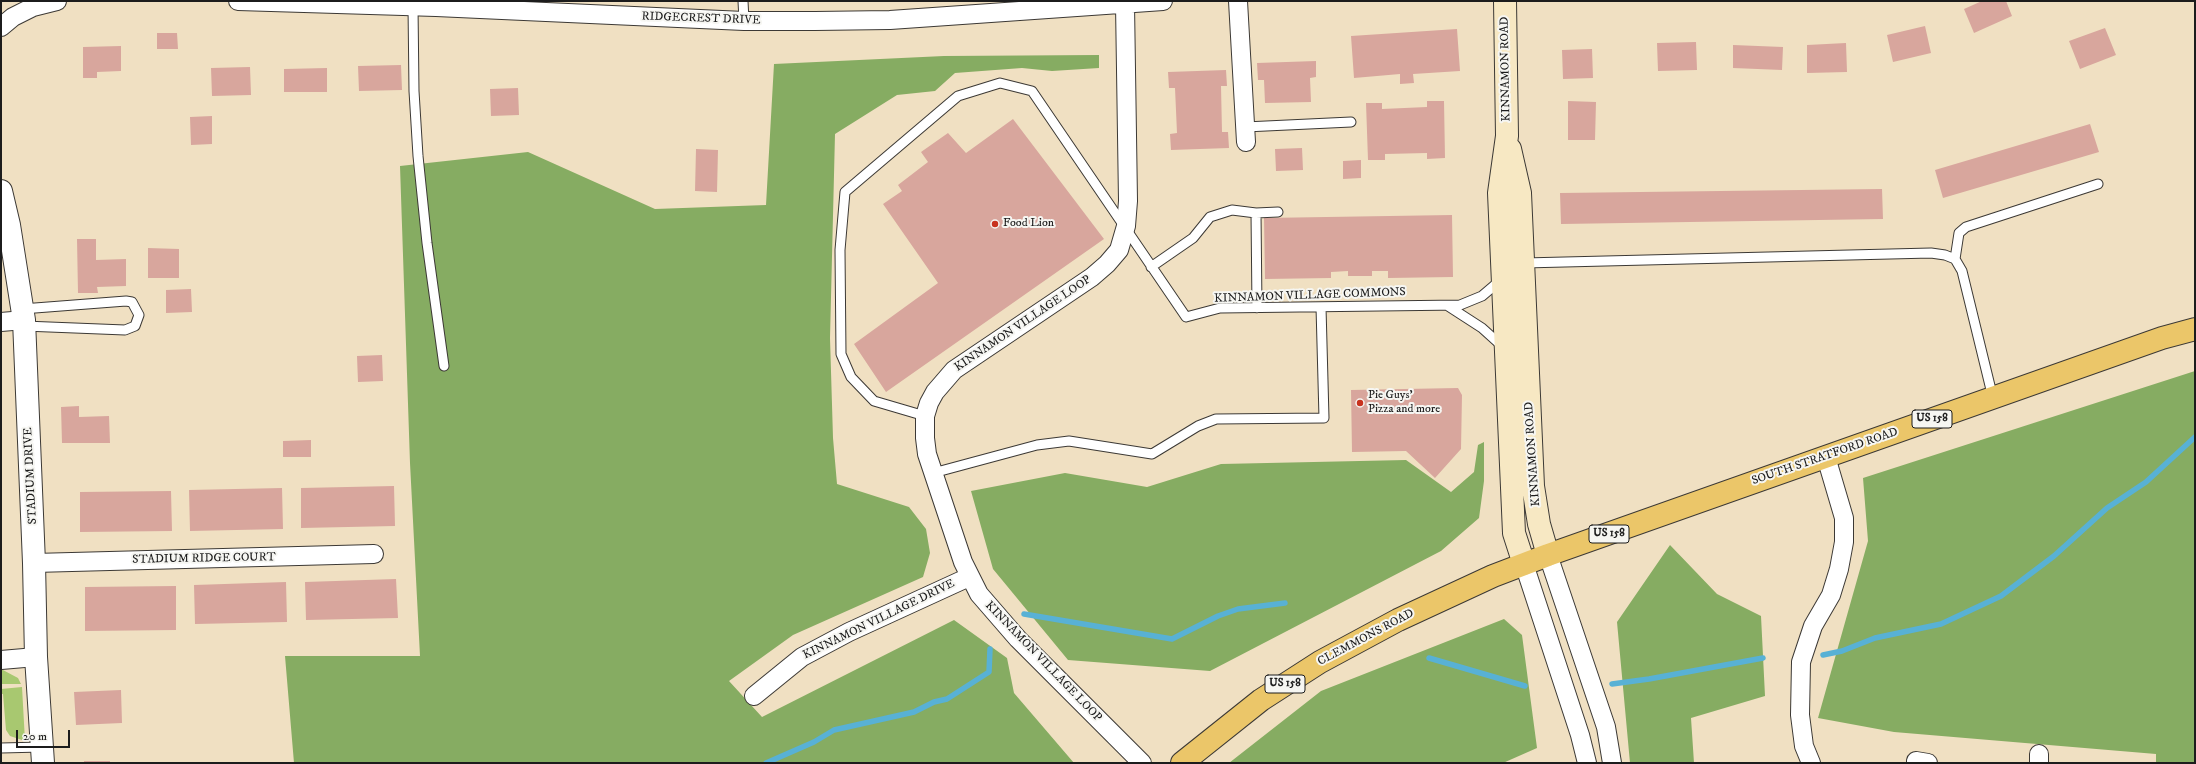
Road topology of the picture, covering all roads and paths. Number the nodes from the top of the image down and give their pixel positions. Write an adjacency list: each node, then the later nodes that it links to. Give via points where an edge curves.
1 (57, 1): 7 (street)
2 (238, 1): 11 (street, RIDGECREST DRIVE)
3 (743, 1): 12 (lane)
4 (1163, 1): 10 (street, RIDGECREST DRIVE)
5 (1238, 1): 15 (street)
6 (1505, 1): 16 (main road, KINNAMON ROAD)
7 (33, 4): 13 (street)
8 (436, 4): 11 (street, RIDGECREST DRIVE); 12 (street, RIDGECREST DRIVE)
9 (1077, 4): 10 (street, RIDGECREST DRIVE); 12 (street, RIDGECREST DRIVE, via 890,20)
10 (1125, 4): 21 (street, KINNAMON VILLAGE LOOP, via 1128,201)
11 (413, 6): 33 (lane, via 418,156)
12 (744, 21)
13 (1, 27)
14 (1351, 122): 15 (lane)
15 (1245, 134)
16 (1507, 136): 23 (main road, KINNAMON ROAD, via 1520,193); 25 (main road, KINNAMON ROAD, via 1499,193)
17 (2098, 184): 22 (lane, via 1966,228 1959,233)
18 (1, 191): 29 (street, STADIUM DRIVE, via 9,225)
19 (1278, 212): 20 (lane)
20 (1256, 213): 24 (lane, via 1232,210 1210,217 1193,238); 28 (lane)
21 (1126, 226): 24 (lane, KINNAMON VILLAGE COMMONS); 35 (street, KINNAMON VILLAGE LOOP, via 1119,250 1107,264 1092,277 954,370 935,392); 35 (lane, KINNAMON VILLAGE COMMONS, via 1032,91 1000,83 958,96 845,192 840,250 841,354 851,377 874,401)
22 (1955, 260): 23 (lane, via 1931,253); 34 (lane, via 1962,271)
23 (1524, 263): 39 (main road, KINNAMON ROAD, via 1533,486 1539,524)
24 (1151, 267): 28 (lane, KINNAMON VILLAGE COMMONS, via 1186,316 1220,308)
25 (1502, 279): 26 (lane, KINNAMON VILLAGE COMMONS, via 1472,301); 32 (main road, KINNAMON ROAD)
26 (1448, 306): 27 (lane, KINNAMON VILLAGE COMMONS); 32 (lane, via 1482,328)
27 (1321, 307): 28 (lane, KINNAMON VILLAGE COMMONS); 37 (lane, via 1324,418 1216,418 1152,454 1069,441 1036,445)
28 (1257, 308)
29 (23, 318): 29 (lane, via 126,301 132,302 139,315 134,326 125,330); 30 (street); 40 (street, STADIUM DRIVE)
30 (1, 322)
31 (2195, 329): 34 (main road, SOUTH STRATFORD ROAD / US 158, via 2162,338)
32 (1505, 348): 41 (main road, KINNAMON ROAD, via 1514,533)
33 (444, 366)
34 (1993, 398): 36 (main road, SOUTH STRATFORD ROAD / US 158)
35 (926, 416): 37 (street, KINNAMON VILLAGE LOOP, via 925,438)
36 (1826, 457): 39 (main road, SOUTH STRATFORD ROAD / US 158); 55 (street, via 1844,518 1844,542 1831,594 1813,626 1801,662 1800,715 1804,746)
37 (933, 473): 42 (street, KINNAMON VILLAGE LOOP)
38 (374, 554): 40 (street, STADIUM RIDGE COURT)
39 (1548, 555): 41 (main road, SOUTH STRATFORD ROAD / US 158); 46 (street, KINNAMON ROAD)
40 (34, 563): 43 (street, STADIUM DRIVE)
41 (1524, 564): 47 (street, KINNAMON ROAD); 52 (main road, CLEMMONS ROAD / US 158, via 1392,623 1320,662 1261,700)
42 (969, 577): 45 (street, KINNAMON VILLAGE DRIVE, via 802,657); 51 (street, KINNAMON VILLAGE LOOP, via 1001,621)
43 (36, 657): 44 (street); 50 (street, STADIUM DRIVE)
44 (1, 660)
45 (754, 696)
46 (1606, 727): 47 (street); 54 (street, KINNAMON ROAD)
47 (1580, 736): 53 (street, KINNAMON ROAD)
48 (1, 738): 49 (lane)
49 (3, 748): 50 (lane)
50 (42, 755)
51 (1142, 763)
52 (1182, 763)
53 (1587, 763)
54 (1612, 763)
55 (1811, 763)

